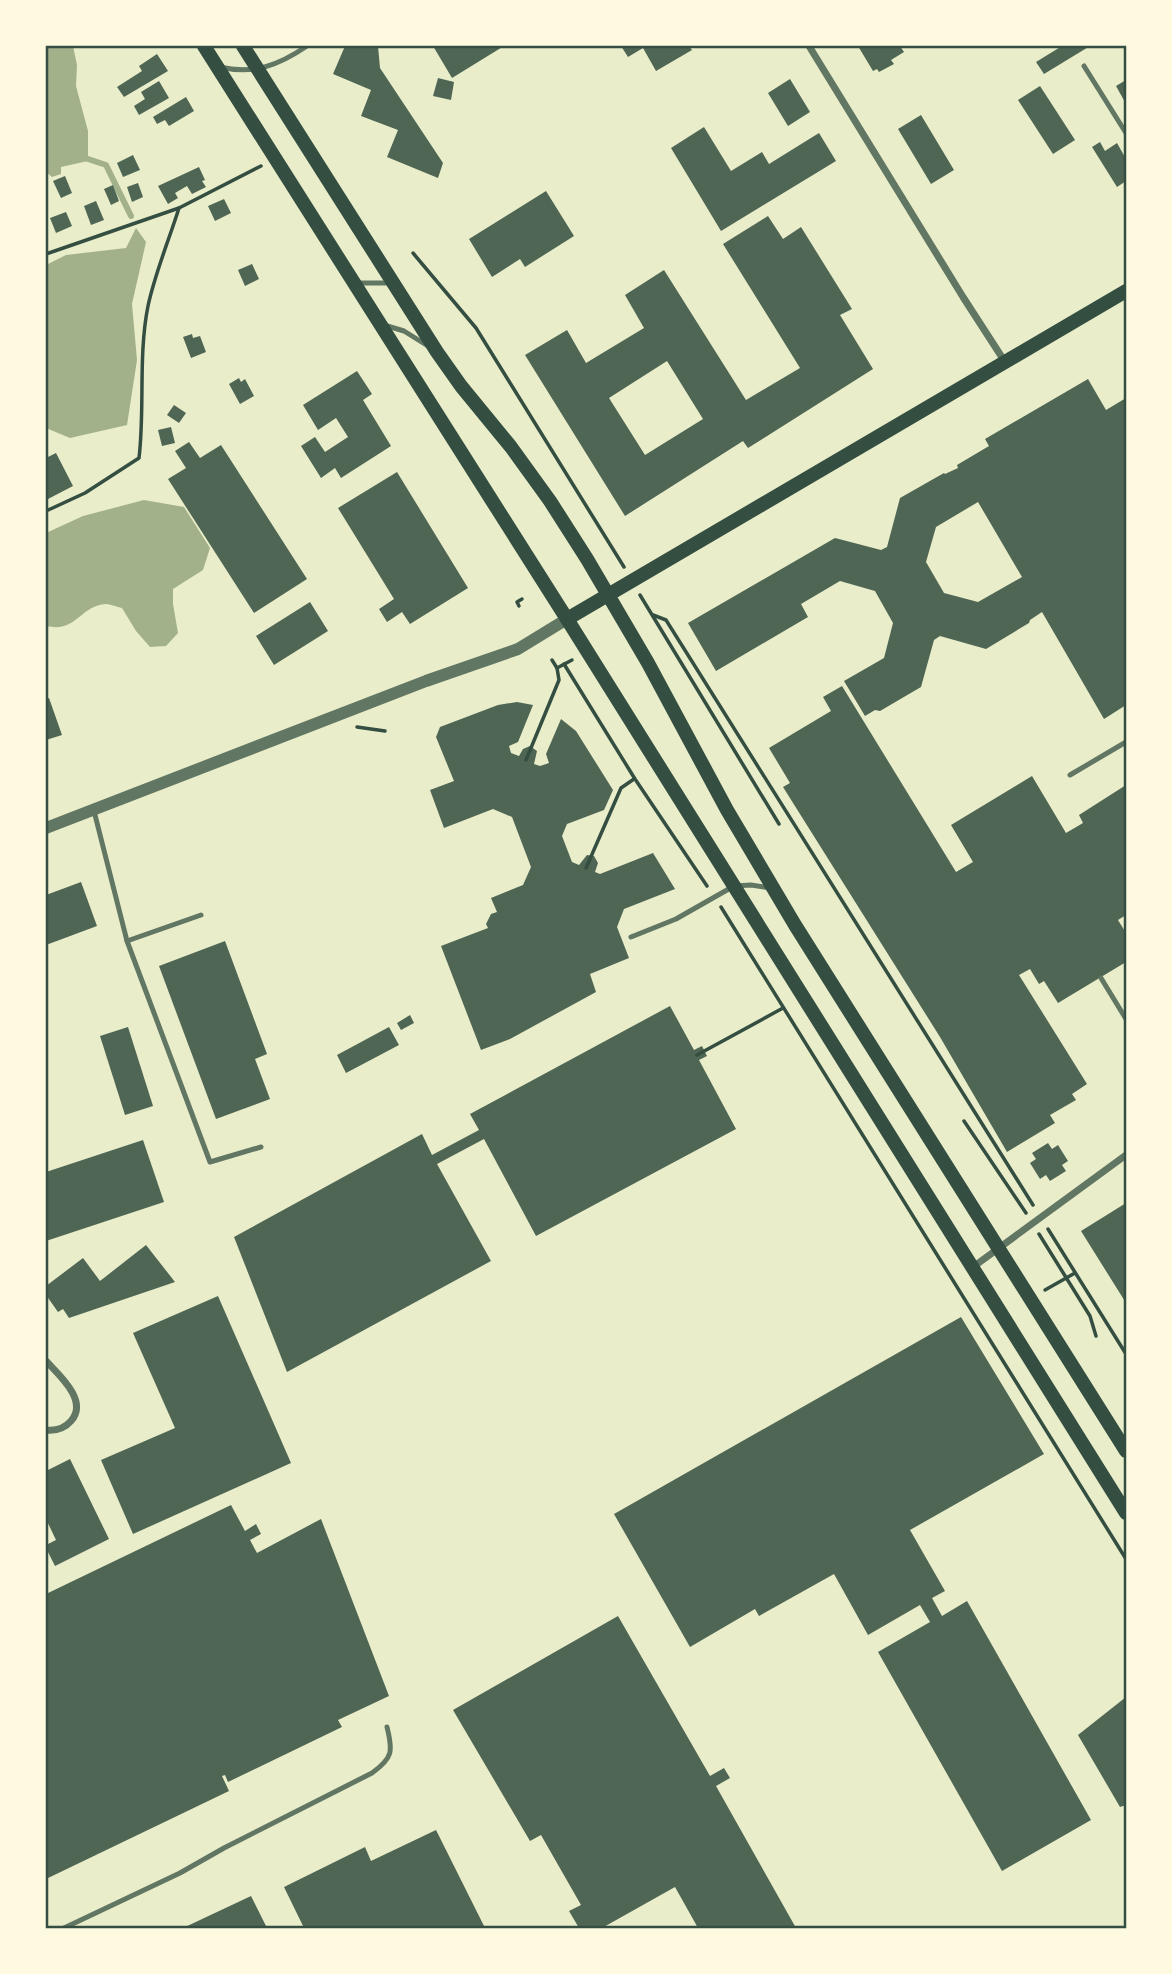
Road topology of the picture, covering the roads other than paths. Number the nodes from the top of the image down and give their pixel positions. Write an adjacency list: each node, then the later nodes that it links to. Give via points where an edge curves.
1 (204, 46): 5 (main road)
2 (243, 46): 7 (main road)
3 (307, 46): 7 (lane)
4 (809, 46): 14 (street)
5 (217, 66): 7 (lane, via 240,72); 9 (main road)
6 (1084, 66): 8 (lane)
7 (258, 69): 10 (main road)
8 (1126, 133)
9 (354, 283): 10 (lane); 12 (main road)
10 (393, 283): 13 (main road)
11 (1126, 291): 14 (main road)
12 (380, 324): 13 (lane, via 404,331); 16 (main road)
13 (436, 352): 15 (main road, via 550,502)
14 (1005, 362): 15 (main road)
15 (608, 594): 16 (main road); 22 (main road)
16 (567, 619): 19 (street, via 518,649); 21 (main road)
17 (1126, 742): 18 (lane)
18 (1070, 775)
19 (94, 811): 20 (street); 25 (lane)
20 (46, 828)
21 (734, 886): 22 (lane); 24 (lane, via 676,919); 31 (main road)
22 (773, 889): 30 (main road)
23 (201, 915): 25 (lane)
24 (631, 937)
25 (127, 941): 28 (lane, via 210,1162)
26 (1101, 978): 27 (lane)
27 (1126, 1018)
28 (261, 1147)
29 (1126, 1155): 30 (street)
30 (998, 1248): 31 (street); 34 (main road)
31 (973, 1267): 35 (main road)
32 (46, 1362): 33 (street, via 64,1380 76,1413 63,1428)
33 (46, 1430)
34 (1126, 1451)
35 (1126, 1513)
36 (387, 1727): 37 (lane, via 389,1757 372,1773)
37 (64, 1928)

